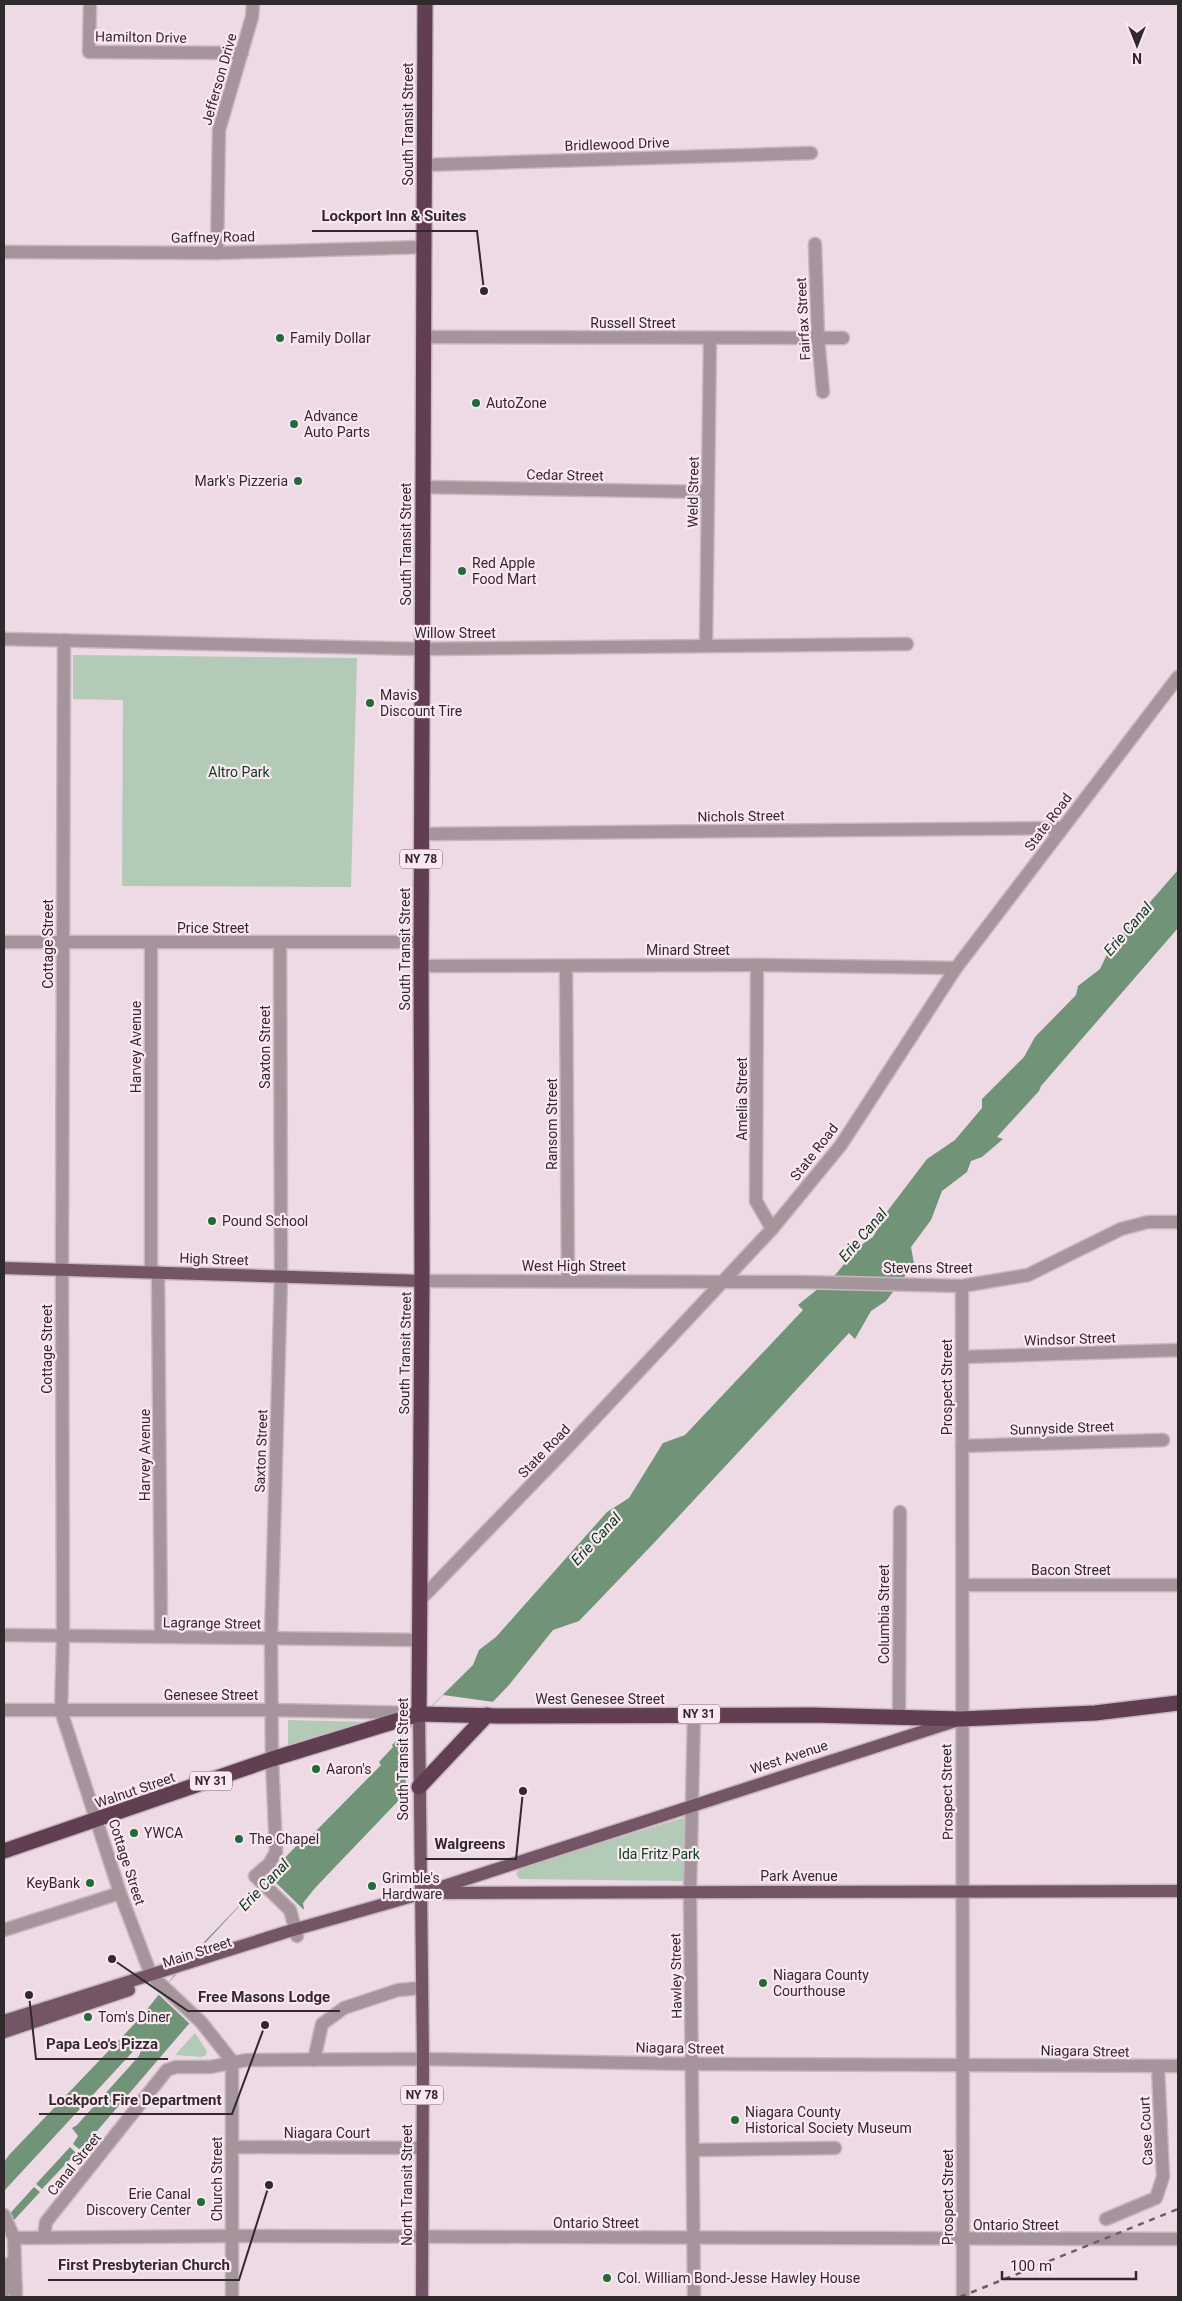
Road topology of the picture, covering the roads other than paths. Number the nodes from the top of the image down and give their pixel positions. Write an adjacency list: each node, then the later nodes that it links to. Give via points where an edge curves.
1 (90, 4): 4 (street, Hamilton Drive, via 89,52)
2 (253, 4): 4 (street, Jefferson Drive)
3 (425, 4): 6 (highway, South Transit Street / NY 78)
4 (242, 53): 10 (street, Jefferson Drive, via 219,130)
5 (811, 153): 6 (street, Bridlewood Drive)
6 (424, 165): 8 (highway, South Transit Street / NY 78)
7 (815, 244): 13 (street, Fairfax Street)
8 (423, 247): 10 (street, Gaffney Road); 11 (highway, South Transit Street / NY 78)
9 (4, 252): 10 (street, Gaffney Road)
10 (217, 253)
11 (423, 337): 12 (street, Russell Street); 16 (highway, South Transit Street / NY 78)
12 (710, 338): 13 (street, Russell Street); 17 (street, Weld Street)
13 (818, 338): 14 (street, Russell Street); 15 (street, Fairfax Street)
14 (843, 338)
15 (823, 392)
16 (422, 487): 17 (street, Cedar Street); 22 (highway, South Transit Street / NY 78)
17 (708, 492): 21 (street, Weld Street)
18 (4, 639): 19 (street, Willow Street)
19 (64, 640): 22 (street, Willow Street); 27 (street, Cottage Street)
20 (907, 644): 21 (street, Willow Street)
21 (706, 646): 22 (street, Willow Street)
22 (422, 649): 25 (highway, South Transit Street / NY 78)
23 (1178, 677): 24 (street, State Road)
24 (1062, 828): 25 (street, Nichols Street); 34 (street, State Road)
25 (422, 834): 28 (highway, South Transit Street / NY 78)
26 (4, 942): 27 (street, Price Street)
27 (63, 942): 29 (street, Price Street); 38 (street, Cottage Street)
28 (421, 942): 30 (street, Price Street); 32 (highway, South Transit Street / NY 78)
29 (150, 943): 30 (street, Price Street); 39 (street, Harvey Avenue)
30 (280, 944): 40 (street, Saxton Street)
31 (757, 964): 33 (street, Minard Street); 34 (street, Minard Street); 36 (street, Amelia Street, via 756,1202)
32 (421, 966): 33 (street, Minard Street); 41 (highway, South Transit Street / NY 78)
33 (566, 966): 42 (street, Ransom Street)
34 (956, 968): 36 (street, State Road, via 841,1144)
35 (1178, 1222): 44 (street, Stevens Street, via 1148,1222 1121,1229 1028,1275)
36 (772, 1229): 43 (street, State Road)
37 (4, 1268): 38 (main road, High Street)
38 (62, 1269): 39 (main road, High Street); 54 (street, Cottage Street)
39 (155, 1272): 40 (main road, High Street); 55 (street, Harvey Avenue)
40 (281, 1276): 41 (main road, High Street); 56 (street, Saxton Street)
41 (422, 1281): 42 (street, West High Street); 52 (highway, South Transit Street / NY 78)
42 (568, 1281): 43 (street, West High Street)
43 (725, 1281): 44 (street, Stevens Street); 52 (street, State Road)
44 (962, 1286): 46 (street, Prospect Street)
45 (1178, 1350): 46 (street, Windsor Street)
46 (963, 1357): 48 (street, Prospect Street)
47 (1163, 1440): 48 (street, Sunnyside Street)
48 (962, 1446): 50 (street, Prospect Street)
49 (900, 1512): 65 (street, Columbia Street)
50 (963, 1584): 51 (street, Bacon Street); 66 (street, Prospect Street)
51 (1178, 1585)
52 (419, 1601): 57 (highway, South Transit Street / NY 78)
53 (4, 1635): 54 (street, Lagrange Street)
54 (64, 1636): 55 (street, Lagrange Street); 61 (street, Cottage Street)
55 (161, 1637): 56 (street, Lagrange Street)
56 (271, 1640): 57 (street, Lagrange Street); 60 (street, Saxton Street)
57 (419, 1640): 63 (highway, South Transit Street / NY 78)
58 (1178, 1703): 66 (highway, West Avenue / NY 31, via 1095,1713)
59 (4, 1710): 61 (street, Genesee Street)
60 (272, 1710): 61 (street, Genesee Street); 63 (street, Genesee Street); 67 (street, Saxton Street)
61 (61, 1711): 70 (street, Cottage Street)
62 (694, 1714): 64 (highway, West Genesee Street / NY 31); 65 (highway, West Genesee Street / NY 31); 69 (street, Hawley Street)
63 (421, 1715): 64 (highway, West Genesee Street / NY 31); 67 (highway, Walnut Street / NY 31); 68 (main road, South Transit Street / NY 78)
64 (493, 1715): 68 (highway)
65 (899, 1716): 66 (highway, West Genesee Street / NY 31)
66 (961, 1719): 69 (main road, West Avenue); 72 (street, Prospect Street)
67 (272, 1759): 70 (highway, Walnut Street / NY 31); 78 (street, Saxton Street, via 276,1852 269,1864 255,1876 290,1910)
68 (419, 1793): 76 (main road, South Transit Street / NY 78)
69 (692, 1806): 74 (street, Hawley Street); 76 (main road, West Avenue)
70 (97, 1821): 71 (highway, Walnut Street / NY 31); 75 (street, Cottage Street)
71 (4, 1851)
72 (963, 1890): 73 (main road, Park Avenue); 74 (main road, Park Avenue); 87 (street, Prospect Street)
73 (1178, 1891)
74 (690, 1892): 76 (main road, Park Avenue); 86 (street, Hawley Street)
75 (120, 1893): 77 (street); 79 (street, Cottage Street)
76 (420, 1894): 78 (main road, Main Street); 80 (main road, North Transit Street / NY 78)
77 (4, 1930)
78 (293, 1930): 79 (main road, Main Street, via 276,1942); 79 (main road, Main Street, via 183,1964)
79 (157, 1981): 81 (main road, Main Street); 82 (main road, Main Street); 85 (street, Cottage Street, via 201,2022)
80 (421, 1988): 83 (main road, North Transit Street / NY 78); 84 (street, via 398,1990 344,2008 322,2024)
81 (4, 2021)
82 (4, 2032)
83 (423, 2059): 84 (street, Niagara Street); 86 (street, Niagara Street); 91 (main road, North Transit Street / NY 78)
84 (314, 2060): 85 (street, Niagara Street)
85 (232, 2062): 90 (street, Church Street); 97 (street, Canal Street, via 210,2067 170,2069 46,2222)
86 (692, 2064): 87 (street, Niagara Street); 93 (street, Hawley Street)
87 (963, 2064): 89 (street, Niagara Street); 102 (street, Prospect Street)
88 (1178, 2066): 89 (street, Niagara Street)
89 (1158, 2067): 95 (street, Case Court, via 1163,2177 1156,2198)
90 (232, 2147): 91 (street, Niagara Court); 96 (street, Church Street)
91 (422, 2148): 98 (main road, North Transit Street / NY 78)
92 (835, 2148): 93 (street)
93 (694, 2150): 100 (street, Hawley Street)
94 (4, 2215): 99 (street)
95 (1106, 2219)
96 (232, 2236): 97 (street, Ontario Street); 98 (street, Ontario Street); 105 (street, Church Street)
97 (44, 2237): 99 (street, Ontario Street)
98 (422, 2237): 100 (street, Ontario Street); 106 (main road, North Transit Street / NY 78)
99 (14, 2238): 103 (street); 104 (street)
100 (693, 2239): 102 (street, Ontario Street); 107 (street, Hawley Street)
101 (1178, 2239): 102 (street, Ontario Street)
102 (963, 2240): 108 (street, Prospect Street)
103 (4, 2292)
104 (16, 2297)
105 (232, 2297)
106 (422, 2297)
107 (694, 2297)
108 (963, 2297)

